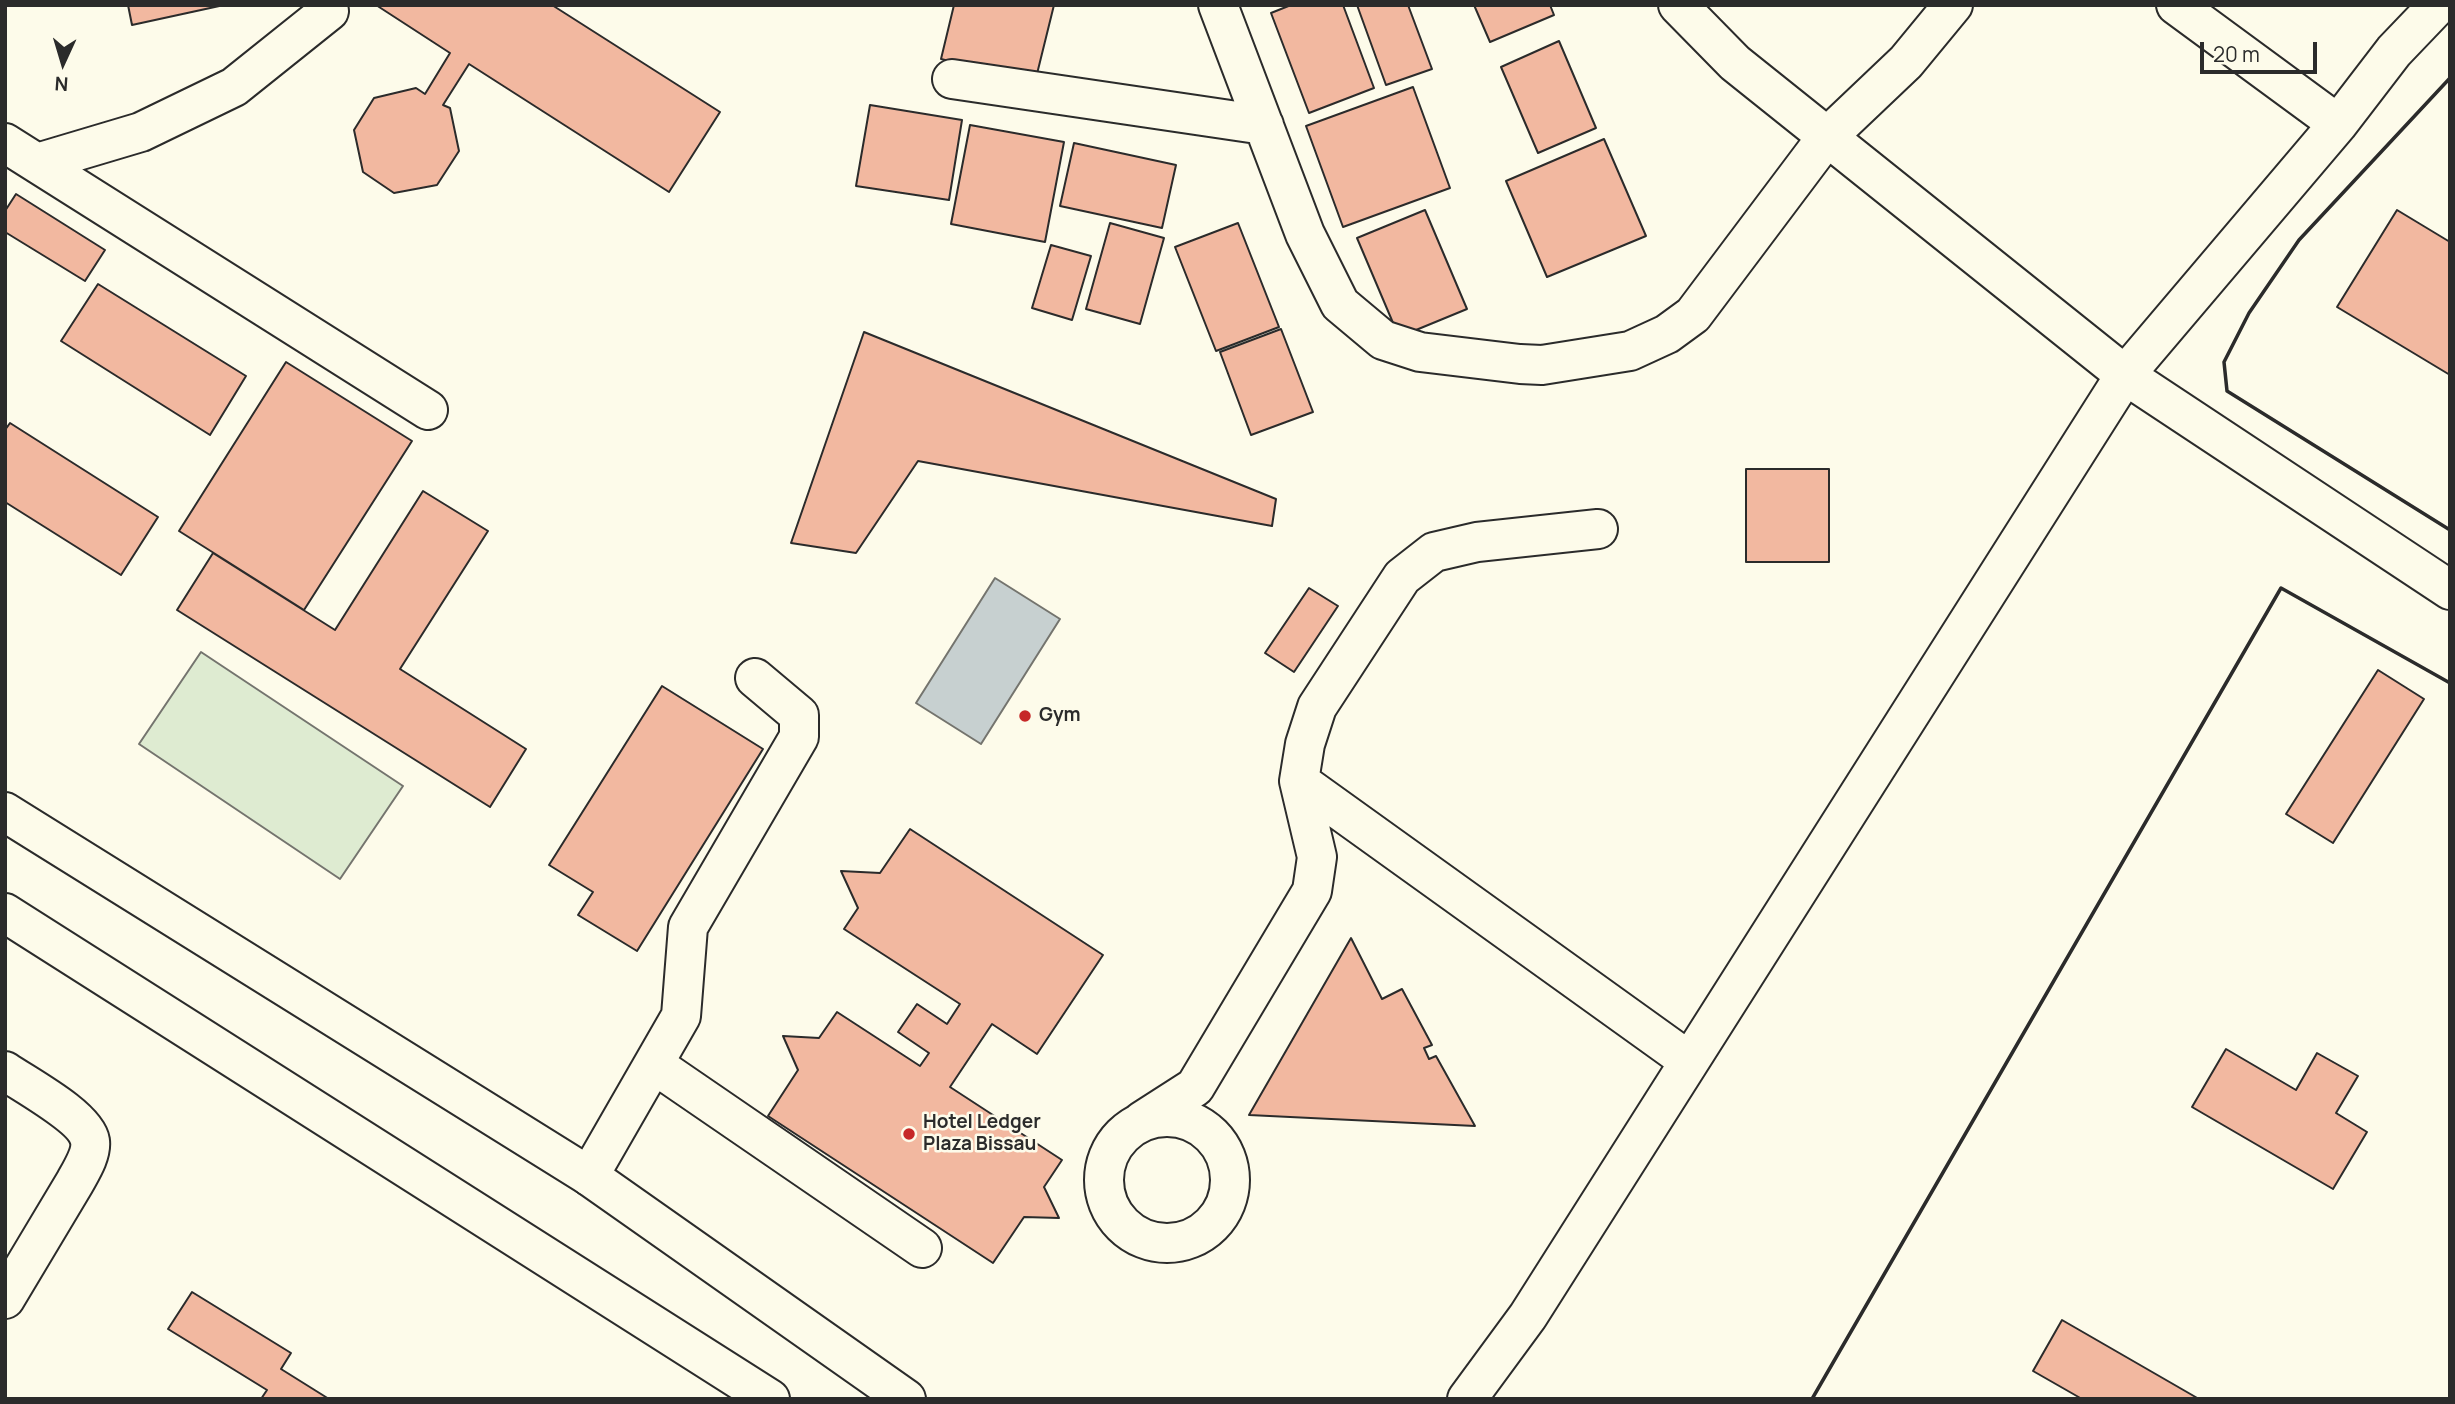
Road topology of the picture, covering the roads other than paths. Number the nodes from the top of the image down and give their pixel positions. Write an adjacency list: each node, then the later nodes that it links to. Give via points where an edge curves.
1 (1218, 5): 9 (street)
2 (1678, 5): 10 (street, via 1735,64)
3 (1953, 5): 10 (street, via 1906,62)
4 (2176, 5): 8 (street)
5 (2438, 5): 8 (street, via 2394,51)
6 (329, 11): 12 (street, via 234,87 141,132)
7 (953, 79): 9 (street)
8 (2337, 124): 13 (street)
9 (1264, 125): 10 (street, via 1305,234 1340,304 1383,340 1399,346 1542,365 1630,351 1667,334 1693,315)
10 (1826, 138): 13 (street)
11 (5, 143): 12 (street)
12 (37, 163): 14 (street)
13 (2124, 375): 16 (street); 21 (street)
14 (428, 411)
15 (1598, 529): 18 (street, via 1477,542 1434,552 1402,577 1317,707)
16 (2450, 590)
17 (755, 678): 22 (street, via 799,715 799,737 688,927 681,1016)
18 (1299, 781): 21 (street); 24 (street, via 1317,857 1312,891 1195,1087)
19 (5, 812): 25 (street)
20 (5, 913): 29 (street)
21 (1689, 1061): 28 (street)
22 (655, 1065): 25 (street); 26 (street)
23 (5, 1071): 27 (street, via 84,1127 90,1143 75,1182)
24 (1142, 1121)
25 (589, 1176): 30 (street)
26 (922, 1248)
27 (5, 1299)
28 (1528, 1316): 31 (street); 32 (street)
29 (770, 1399)
30 (906, 1399)
31 (1467, 1399)
32 (1491, 1399)

